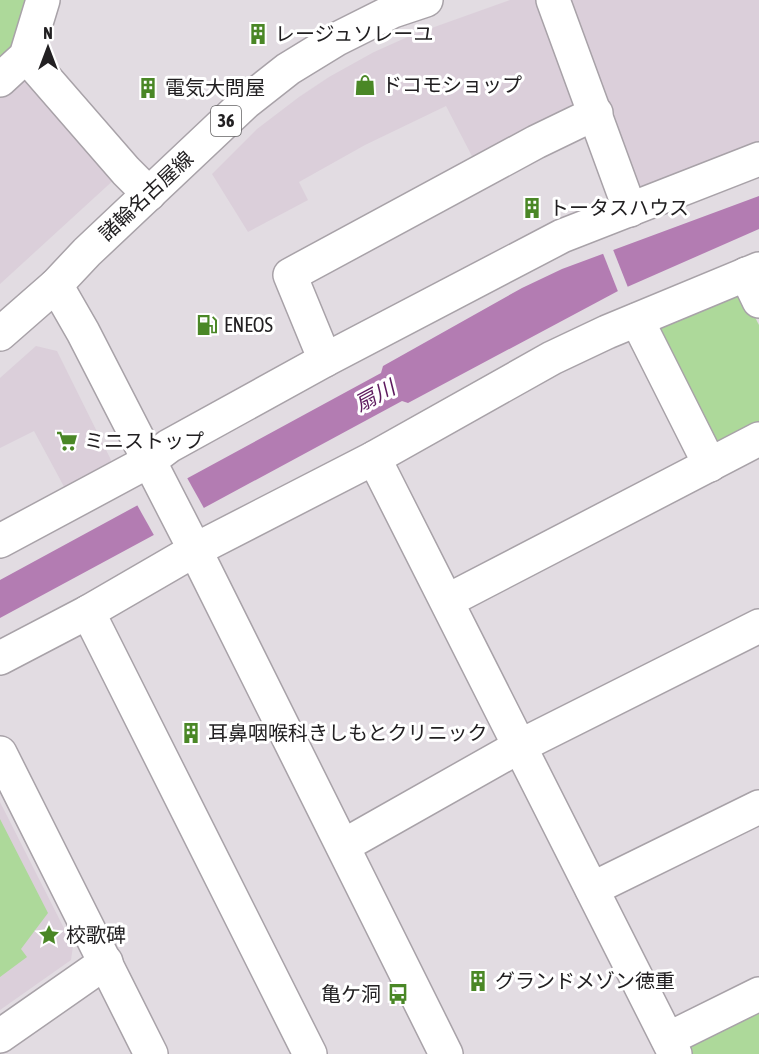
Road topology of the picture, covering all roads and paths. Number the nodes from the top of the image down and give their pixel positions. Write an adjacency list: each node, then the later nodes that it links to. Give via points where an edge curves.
1 (43, 0): 5 (street)
2 (426, 0): 4 (street, 諸輪名古屋線 / 36)
3 (553, 0): 7 (street)
4 (392, 6): 9 (street, 諸輪名古屋線 / 36, via 288,69 246,102)
5 (27, 56): 6 (street); 9 (street)
6 (0, 80)
7 (596, 113): 10 (street); 15 (street, via 290,275)
8 (759, 159): 10 (street)
9 (149, 194): 12 (street, 諸輪名古屋線 / 36)
10 (630, 210): 15 (street, via 562,236)
11 (755, 281): 13 (street)
12 (56, 285): 14 (street, 諸輪名古屋線 / 36); 19 (street)
13 (637, 320): 17 (street, via 552,358); 18 (street)
14 (0, 334)
15 (325, 360): 19 (street, via 169,446)
16 (759, 439): 18 (street)
17 (374, 458): 20 (street); 22 (street)
18 (710, 465): 22 (street)
19 (156, 473): 20 (street); 21 (street)
20 (188, 538): 23 (street); 29 (street)
21 (0, 541)
22 (447, 601): 26 (street)
23 (88, 612): 25 (street); 37 (street)
24 (759, 626): 26 (street)
25 (0, 658)
26 (520, 746): 29 (street); 30 (street)
27 (0, 753): 31 (street)
28 (759, 807): 30 (street)
29 (343, 846): 35 (street)
30 (592, 889): 34 (street)
31 (106, 962): 33 (street); 36 (street)
32 (759, 994): 34 (street)
33 (0, 1036)
34 (671, 1047)
35 (439, 1052)
36 (151, 1054)
37 (310, 1054)

